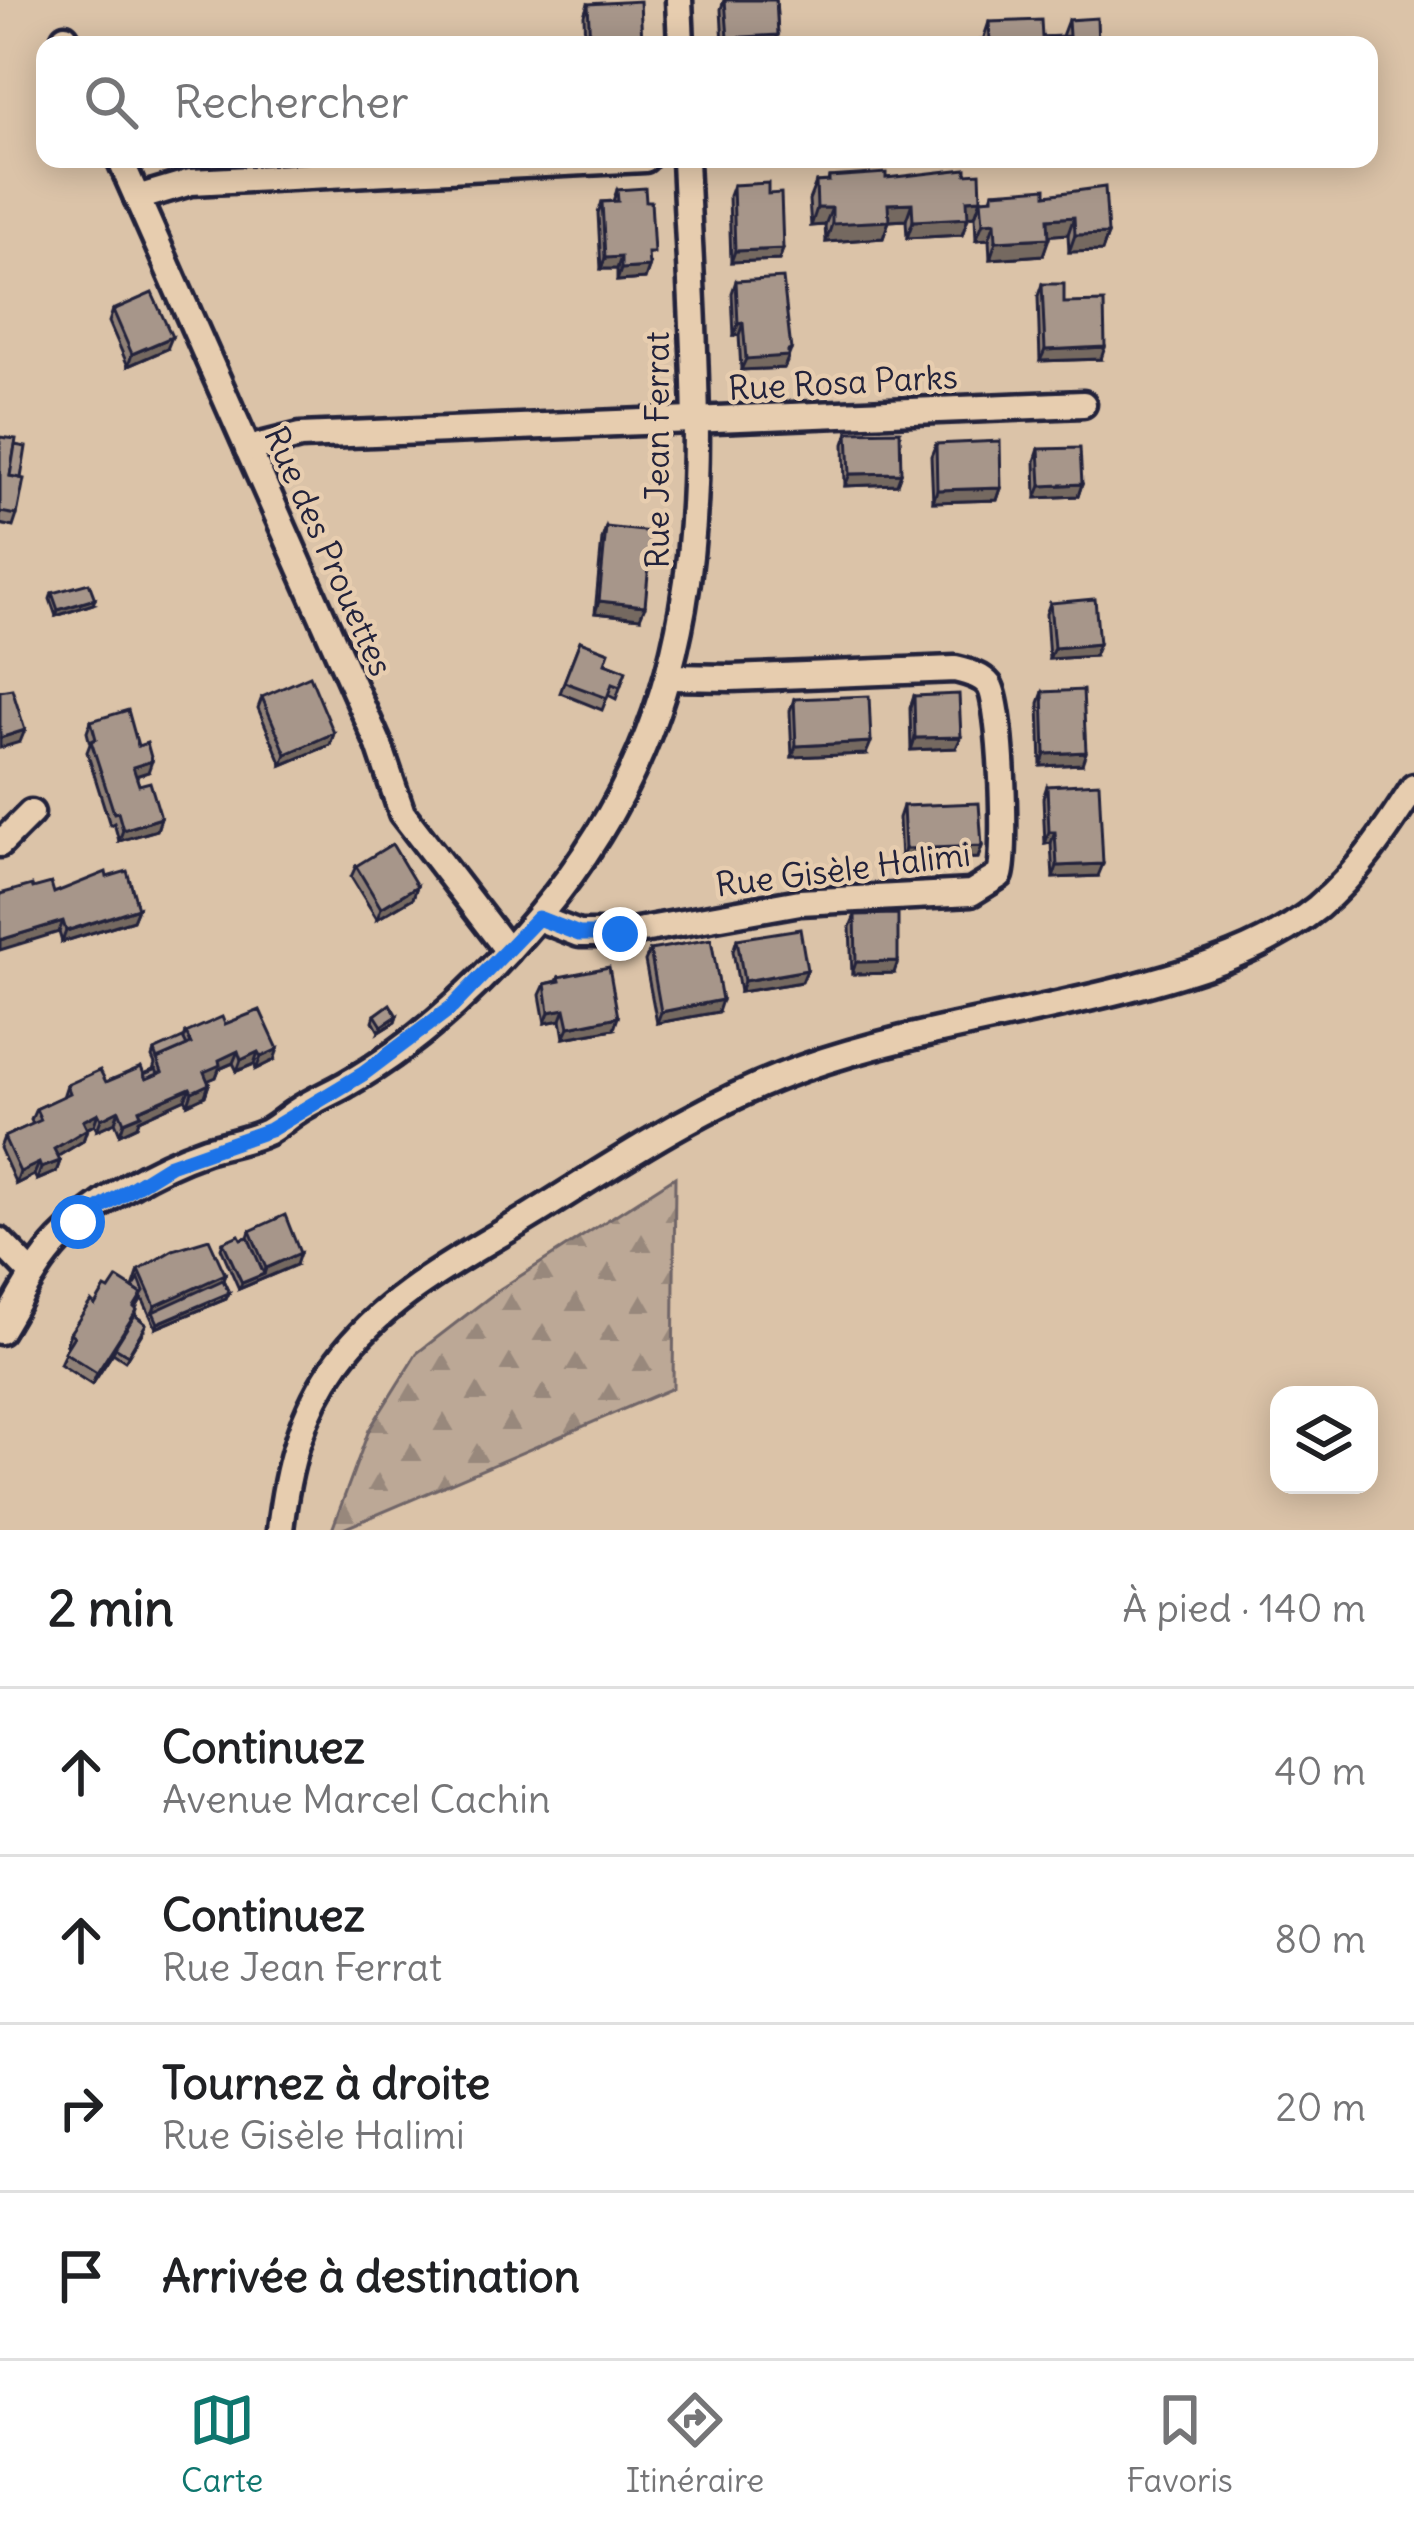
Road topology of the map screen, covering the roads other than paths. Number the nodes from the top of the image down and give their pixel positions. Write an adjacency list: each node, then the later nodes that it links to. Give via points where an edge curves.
1 (679, 0): 2 (street)
2 (681, 36)
3 (123, 168): 6 (street, Rue des Prouettes)
4 (467, 168): 6 (street, via 191,182)
5 (685, 168): 8 (street, Rue Jean Ferrat)
6 (137, 198): 9 (street, Rue des Prouettes)
7 (1083, 404): 8 (street, Rue Rosa Parks)
8 (695, 423): 9 (street, Rue Rosa Parks, via 300,436); 10 (street, Rue Jean Ferrat, via 693,552)
9 (248, 449): 15 (street, Rue des Prouettes, via 402,813)
10 (669, 676): 14 (street, Rue Jean Ferrat, via 623,791); 14 (street, Rue Gisèle Halimi, via 955,669 980,677 998,712 1000,874 958,895 800,902 620,934 579,934)
11 (1414, 787): 19 (street, via 1336,890 1248,950 1109,994 801,1068 580,1184 389,1308 336,1363 308,1412)
12 (32, 813): 13 (street)
13 (0, 844)
14 (538, 918): 15 (street, Rue Jean Ferrat)
15 (508, 951): 17 (street, Rue Jean Ferrat, via 384,1060 254,1137 188,1156 99,1206)
16 (0, 1241): 17 (street)
17 (33, 1276): 18 (street, Rue Jean Ferrat)
18 (0, 1330)
19 (280, 1530)

